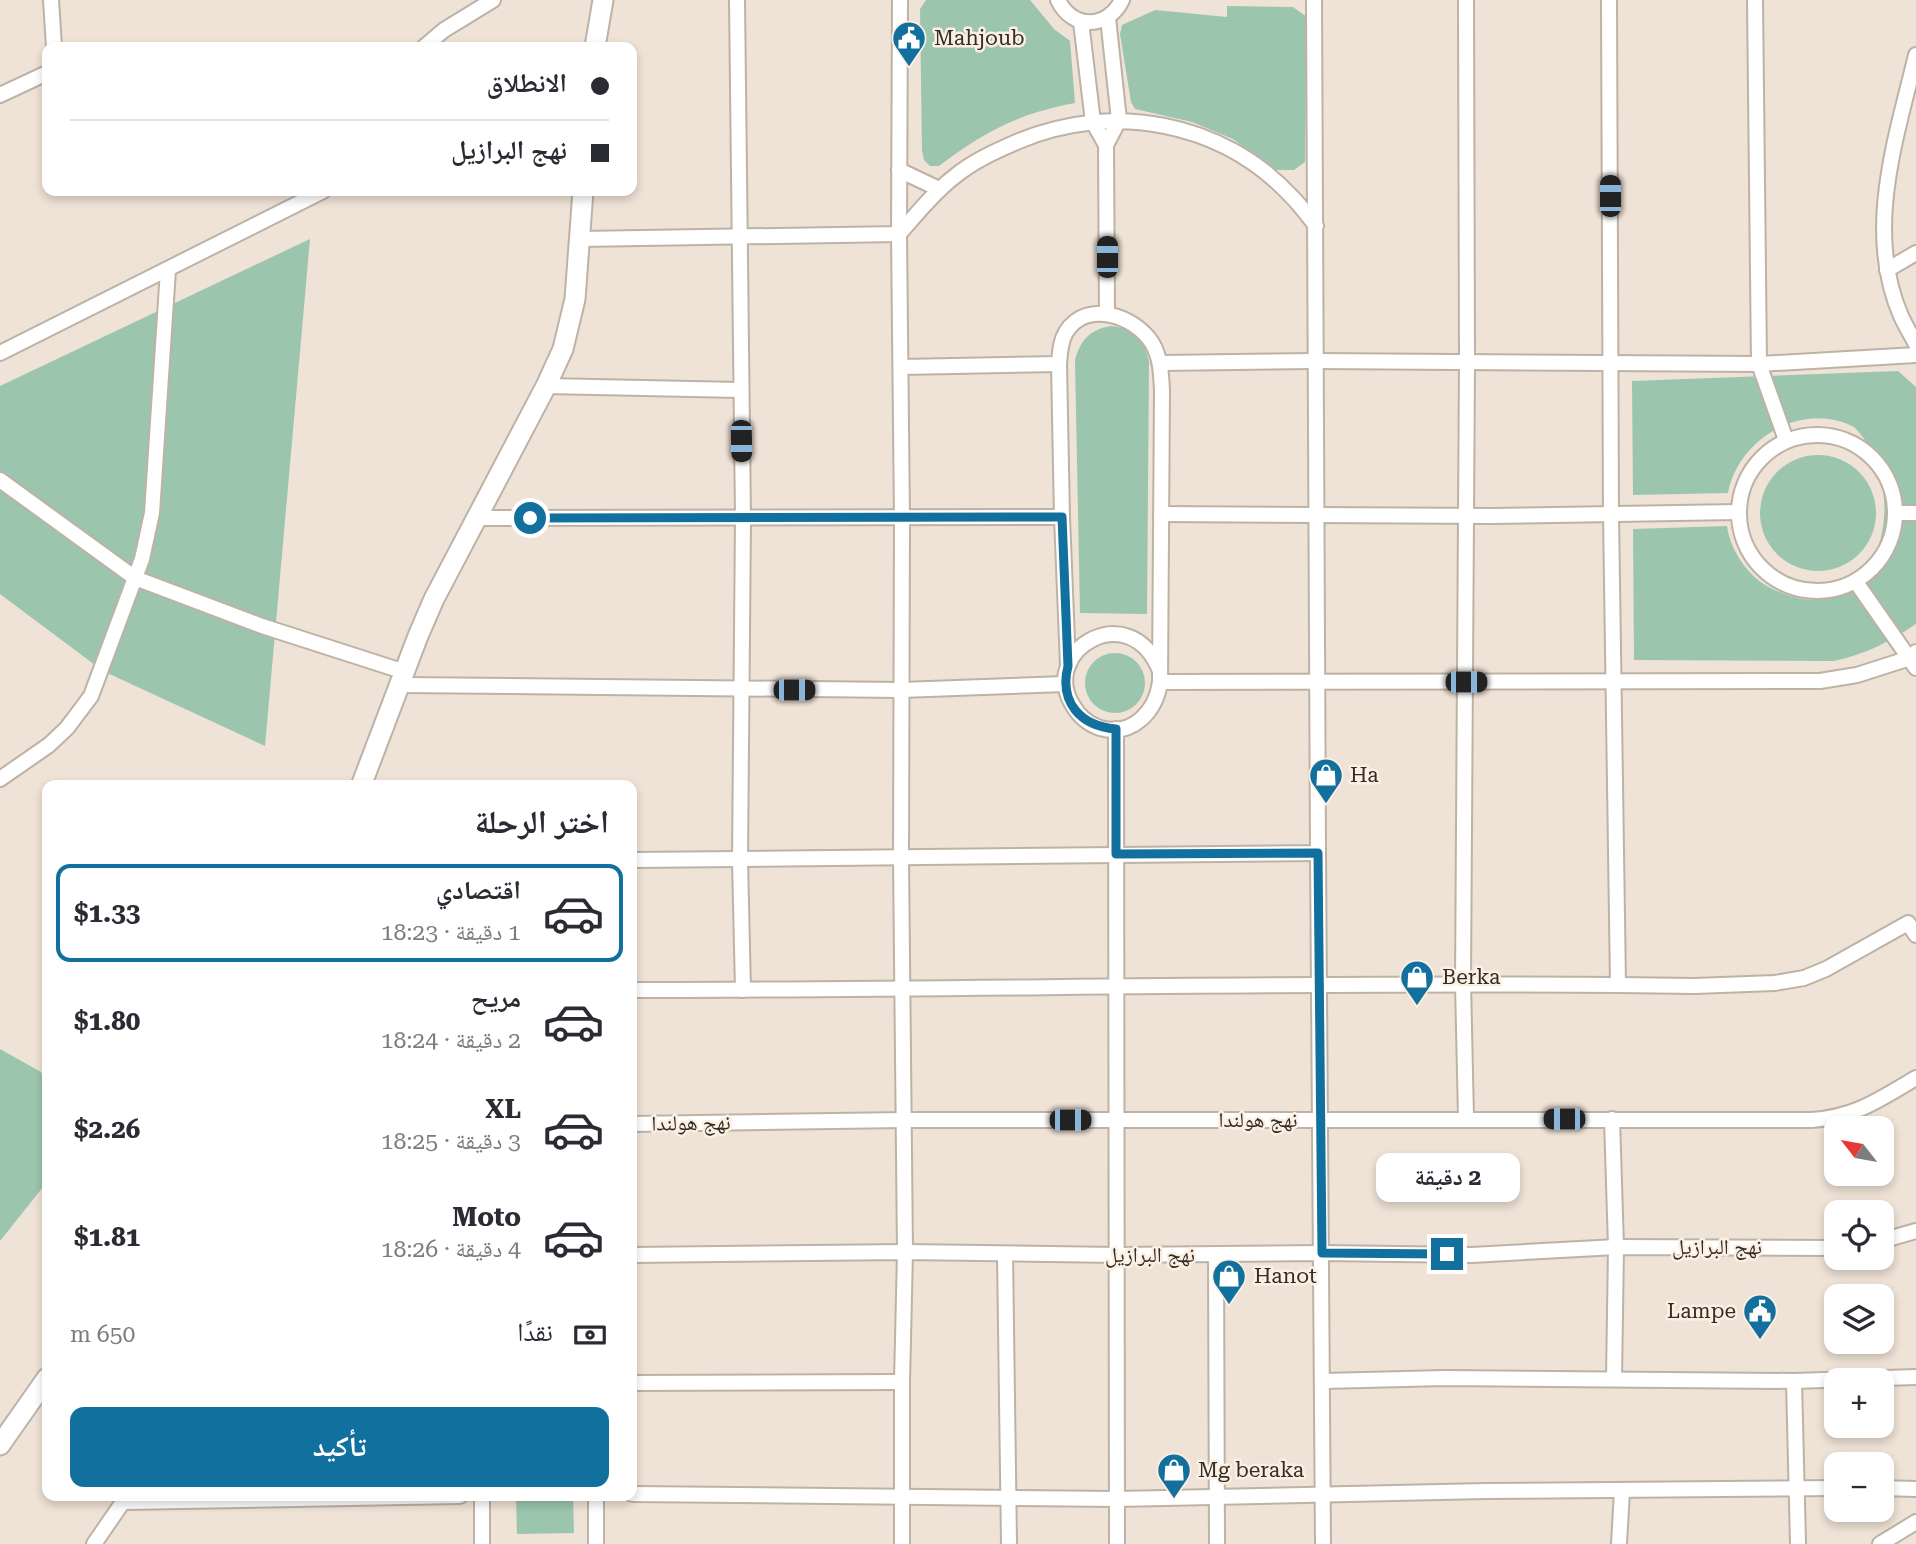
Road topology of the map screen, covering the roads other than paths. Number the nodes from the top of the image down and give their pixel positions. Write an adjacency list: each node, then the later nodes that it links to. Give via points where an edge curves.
1 (51, 0): 14 (street)
2 (493, 0): 15 (street)
3 (603, 0): 16 (street)
4 (737, 0): 29 (street)
5 (900, 0): 23 (street)
6 (1058, 0): 13 (street, via 1070,17)
7 (1122, 0): 12 (street)
8 (1314, 0): 27 (street)
9 (1466, 0): 39 (street)
10 (1609, 0): 42 (street)
11 (1755, 0): 43 (street)
12 (1108, 18): 13 (street); 20 (street)
13 (1081, 22): 21 (street)
14 (54, 42)
15 (430, 42)
16 (596, 42)
17 (1916, 55): 33 (street, via 1884,203)
18 (42, 75): 19 (street)
19 (0, 95)
20 (1119, 120): 21 (street); 22 (street); 27 (street, via 1172,127 1233,152 1270,176)
21 (1093, 122): 22 (street); 24 (street, via 1036,134 971,165)
22 (1106, 145): 34 (street)
23 (899, 170): 24 (street); 28 (street)
24 (939, 189): 28 (street)
25 (313, 196): 32 (street)
26 (583, 196): 30 (street)
27 (1315, 226): 38 (street)
28 (899, 234): 29 (street); 44 (street)
29 (740, 237): 30 (street); 46 (street)
30 (580, 239): 45 (street, via 570,324)
31 (1916, 253): 33 (street)
32 (168, 270): 36 (street); 60 (street, via 152,513)
33 (1887, 270): 35 (street, via 1900,315)
34 (1107, 313): 40 (street, via 1144,331); 41 (street, via 1090,315 1067,331)
35 (1916, 344)
36 (0, 353)
37 (1916, 355): 43 (street)
38 (1316, 361): 39 (street); 40 (street); 53 (street)
39 (1467, 362): 42 (street); 55 (street)
40 (1161, 363): 52 (street)
41 (1059, 364): 44 (street); 56 (street)
42 (1610, 364): 43 (street); 54 (street)
43 (1759, 364): 47 (street)
44 (901, 367): 59 (street)
45 (546, 386): 46 (street); 57 (street)
46 (740, 390): 58 (street)
47 (1786, 440): 49 (street, via 1756,464 1744,485); 50 (street, via 1819,435 1864,450 1881,467 1892,489)
48 (0, 480): 60 (street)
49 (1738, 512): 54 (street); 61 (street, via 1741,533 1752,556 1769,575 1791,587 1816,591)
50 (1895, 513): 51 (street); 61 (street, via 1881,558)
51 (1916, 513)
52 (1161, 514): 53 (street); 64 (street)
53 (1318, 514): 55 (street); 66 (street)
54 (1611, 514): 55 (street); 68 (street)
55 (1466, 515): 67 (street)
56 (1062, 517): 59 (street); 63 (street)
57 (477, 518): 58 (street); 65 (street, via 435,599)
58 (743, 518): 59 (street); 70 (street)
59 (902, 519): 71 (street)
60 (135, 578): 65 (street); 73 (street, via 99,677 81,710 49,745)
61 (1856, 582): 62 (street)
62 (1914, 659): 68 (street, via 1820,681)
63 (1068, 666): 64 (street, via 1087,642 1116,634 1144,645 1154,657); 69 (street)
64 (1160, 677): 66 (street); 72 (street, via 1152,709 1142,719)
65 (403, 678): 70 (street); 74 (street)
66 (1318, 682): 67 (street); 75 (street)
67 (1466, 682): 68 (street); 81 (street)
68 (1613, 682): 83 (street)
69 (1065, 684): 71 (street); 72 (street, via 1068,699 1082,717 1101,728)
70 (740, 689): 71 (street); 79 (street)
71 (901, 690): 77 (street)
72 (1116, 729): 76 (street)
73 (0, 779)
74 (364, 780)
75 (1318, 853): 76 (street); 82 (street)
76 (1116, 854): 77 (street); 84 (street)
77 (901, 858): 79 (street); 87 (street)
78 (637, 860): 79 (street)
79 (740, 860): 86 (street)
80 (1913, 925): 83 (street, via 1804,978 1775,983)
81 (1463, 983): 82 (street); 83 (street); 89 (street)
82 (1319, 985): 84 (street); 93 (street)
83 (1618, 985)
84 (1116, 987): 87 (street); 92 (street)
85 (637, 990): 86 (street)
86 (743, 990): 87 (street)
87 (903, 990): 91 (street)
88 (1916, 1077): 90 (street, نهج هولندا, via 1838,1118)
89 (1466, 1118): 90 (street, نهج هولندا); 93 (street, نهج هولندا)
90 (1612, 1119): 97 (street)
91 (904, 1120): 92 (street, نهج هولندا); 94 (street, نهج هولندا); 99 (street)
92 (1116, 1120): 93 (street, نهج هولندا); 103 (street)
93 (1321, 1120): 100 (street)
94 (637, 1124)
95 (1916, 1231): 96 (street)
96 (1894, 1237)
97 (1616, 1247): 98 (street, نهج البرازيل); 100 (street, نهج البرازيل, via 1472,1255); 106 (street)
98 (1824, 1248)
99 (905, 1252): 101 (street, نهج البرازيل); 102 (street, نهج البرازيل); 109 (street)
100 (1322, 1253): 104 (street, نهج البرازيل); 107 (street)
101 (1005, 1254): 103 (street, نهج البرازيل); 121 (street)
102 (637, 1255)
103 (1117, 1255): 104 (street, نهج البرازيل); 123 (street)
104 (1216, 1255): 122 (street)
105 (1916, 1377): 108 (street)
106 (1614, 1379): 107 (street); 108 (street)
107 (1323, 1381): 119 (street)
108 (1794, 1381): 113 (street)
109 (902, 1382): 110 (street); 120 (street)
110 (637, 1383)
111 (42, 1385): 112 (street)
112 (0, 1445)
113 (1798, 1488): 114 (street); 117 (street); 137 (street)
114 (1824, 1488)
115 (1894, 1488): 116 (street)
116 (1916, 1489)
117 (1622, 1491): 119 (street); 136 (street)
118 (637, 1494): 120 (street)
119 (1324, 1495): 122 (street); 135 (street)
120 (902, 1496): 121 (street); 131 (street)
121 (1007, 1497): 123 (street); 132 (street)
122 (1216, 1497): 123 (street); 134 (street)
123 (1117, 1499): 133 (street)
124 (124, 1501): 128 (street)
125 (482, 1501): 129 (street)
126 (596, 1501): 130 (street)
127 (1916, 1522): 138 (street)
128 (94, 1544)
129 (482, 1544)
130 (596, 1544)
131 (902, 1544)
132 (1009, 1544)
133 (1117, 1544)
134 (1217, 1544)
135 (1323, 1544)
136 (1619, 1544)
137 (1798, 1544)
138 (1880, 1544)

